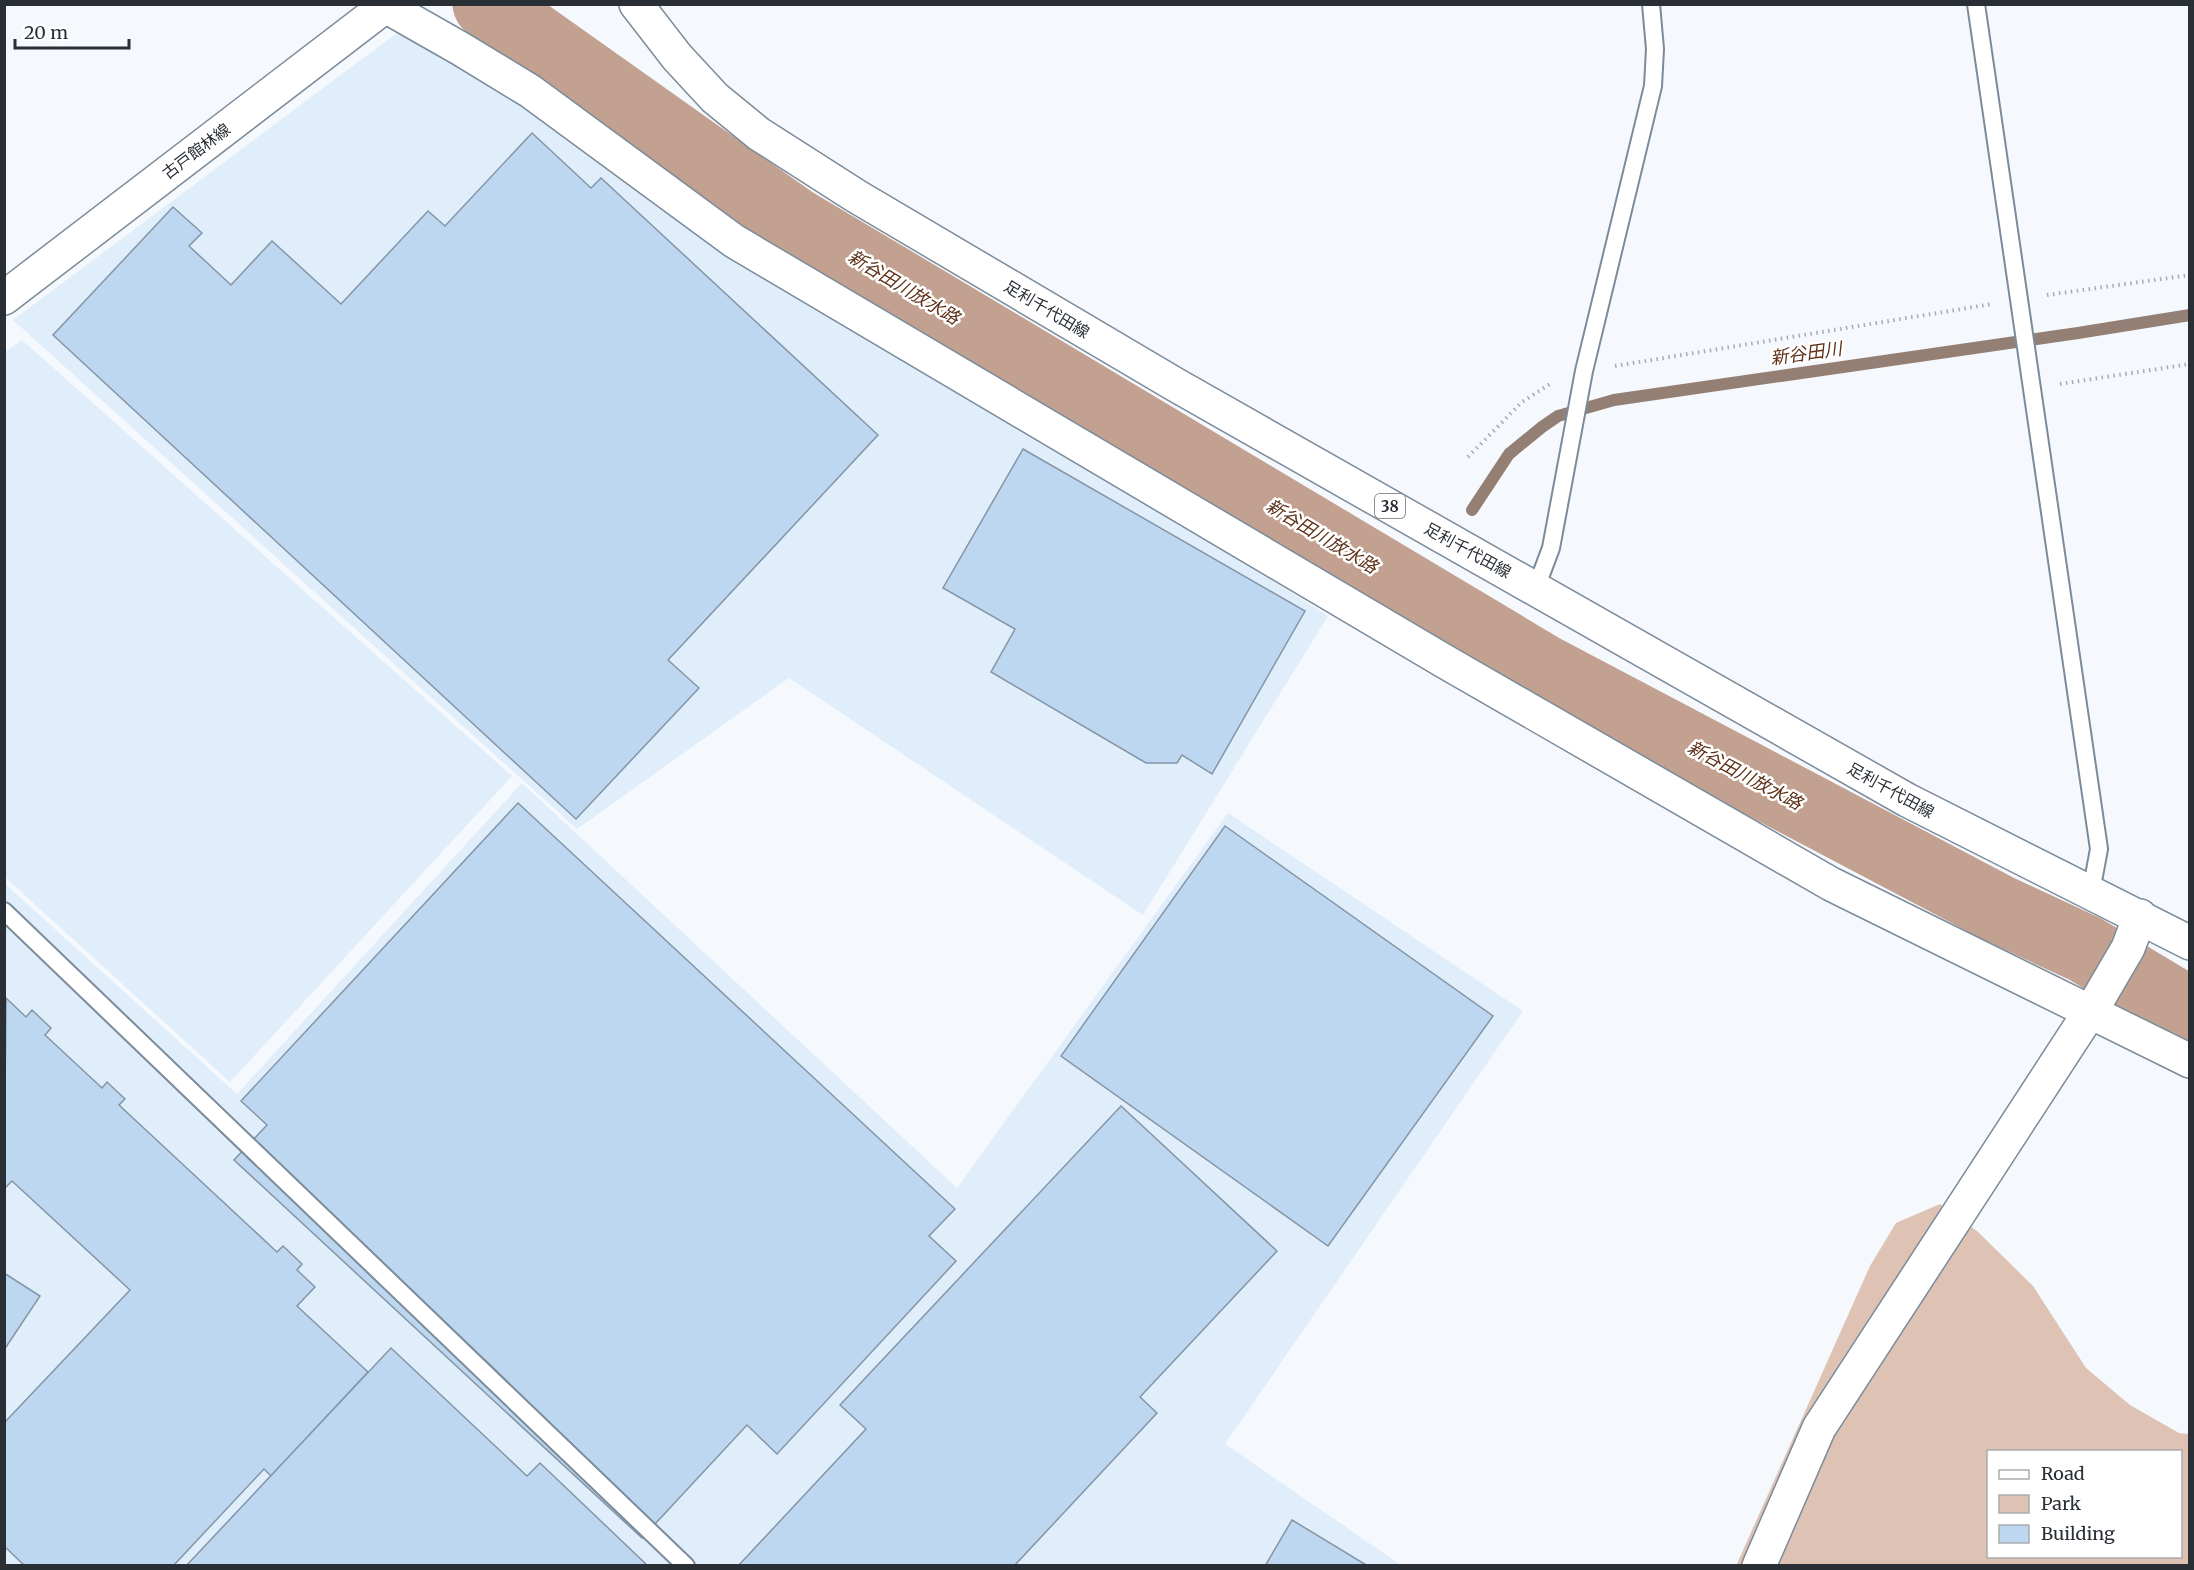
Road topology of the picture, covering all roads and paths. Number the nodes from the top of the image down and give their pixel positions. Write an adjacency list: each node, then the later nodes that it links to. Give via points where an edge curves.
1 (1652, 4): 9 (lane, via 1653,86)
2 (1976, 4): 7 (lane)
3 (385, 5): 6 (street, 古戸館林線); 17 (street, via 530,91 734,241 1402,637 1831,884)
4 (641, 6): 12 (street, 足利千代田線 / 38, via 677,57 715,98 759,134 856,196 1176,385)
5 (2190, 275): 7 (path)
6 (4, 298)
7 (2020, 308): 9 (path); 10 (lane)
8 (2190, 364): 10 (path)
9 (1583, 377): 11 (path, via 1551,383 1522,402); 12 (lane, via 1551,548)
10 (2031, 388): 13 (lane, via 2099,849)
11 (1468, 457)
12 (1536, 588): 13 (street, 足利千代田線 / 38, via 1907,800)
13 (2091, 892): 15 (street, 足利千代田線 / 38)
14 (4, 912): 19 (lane)
15 (2140, 916): 16 (street, 足利千代田線 / 38); 17 (street, via 2128,948)
16 (2190, 943)
17 (2093, 1007): 18 (street); 20 (street, via 1819,1428)
18 (2190, 1061)
19 (686, 1566)
20 (1759, 1566)

